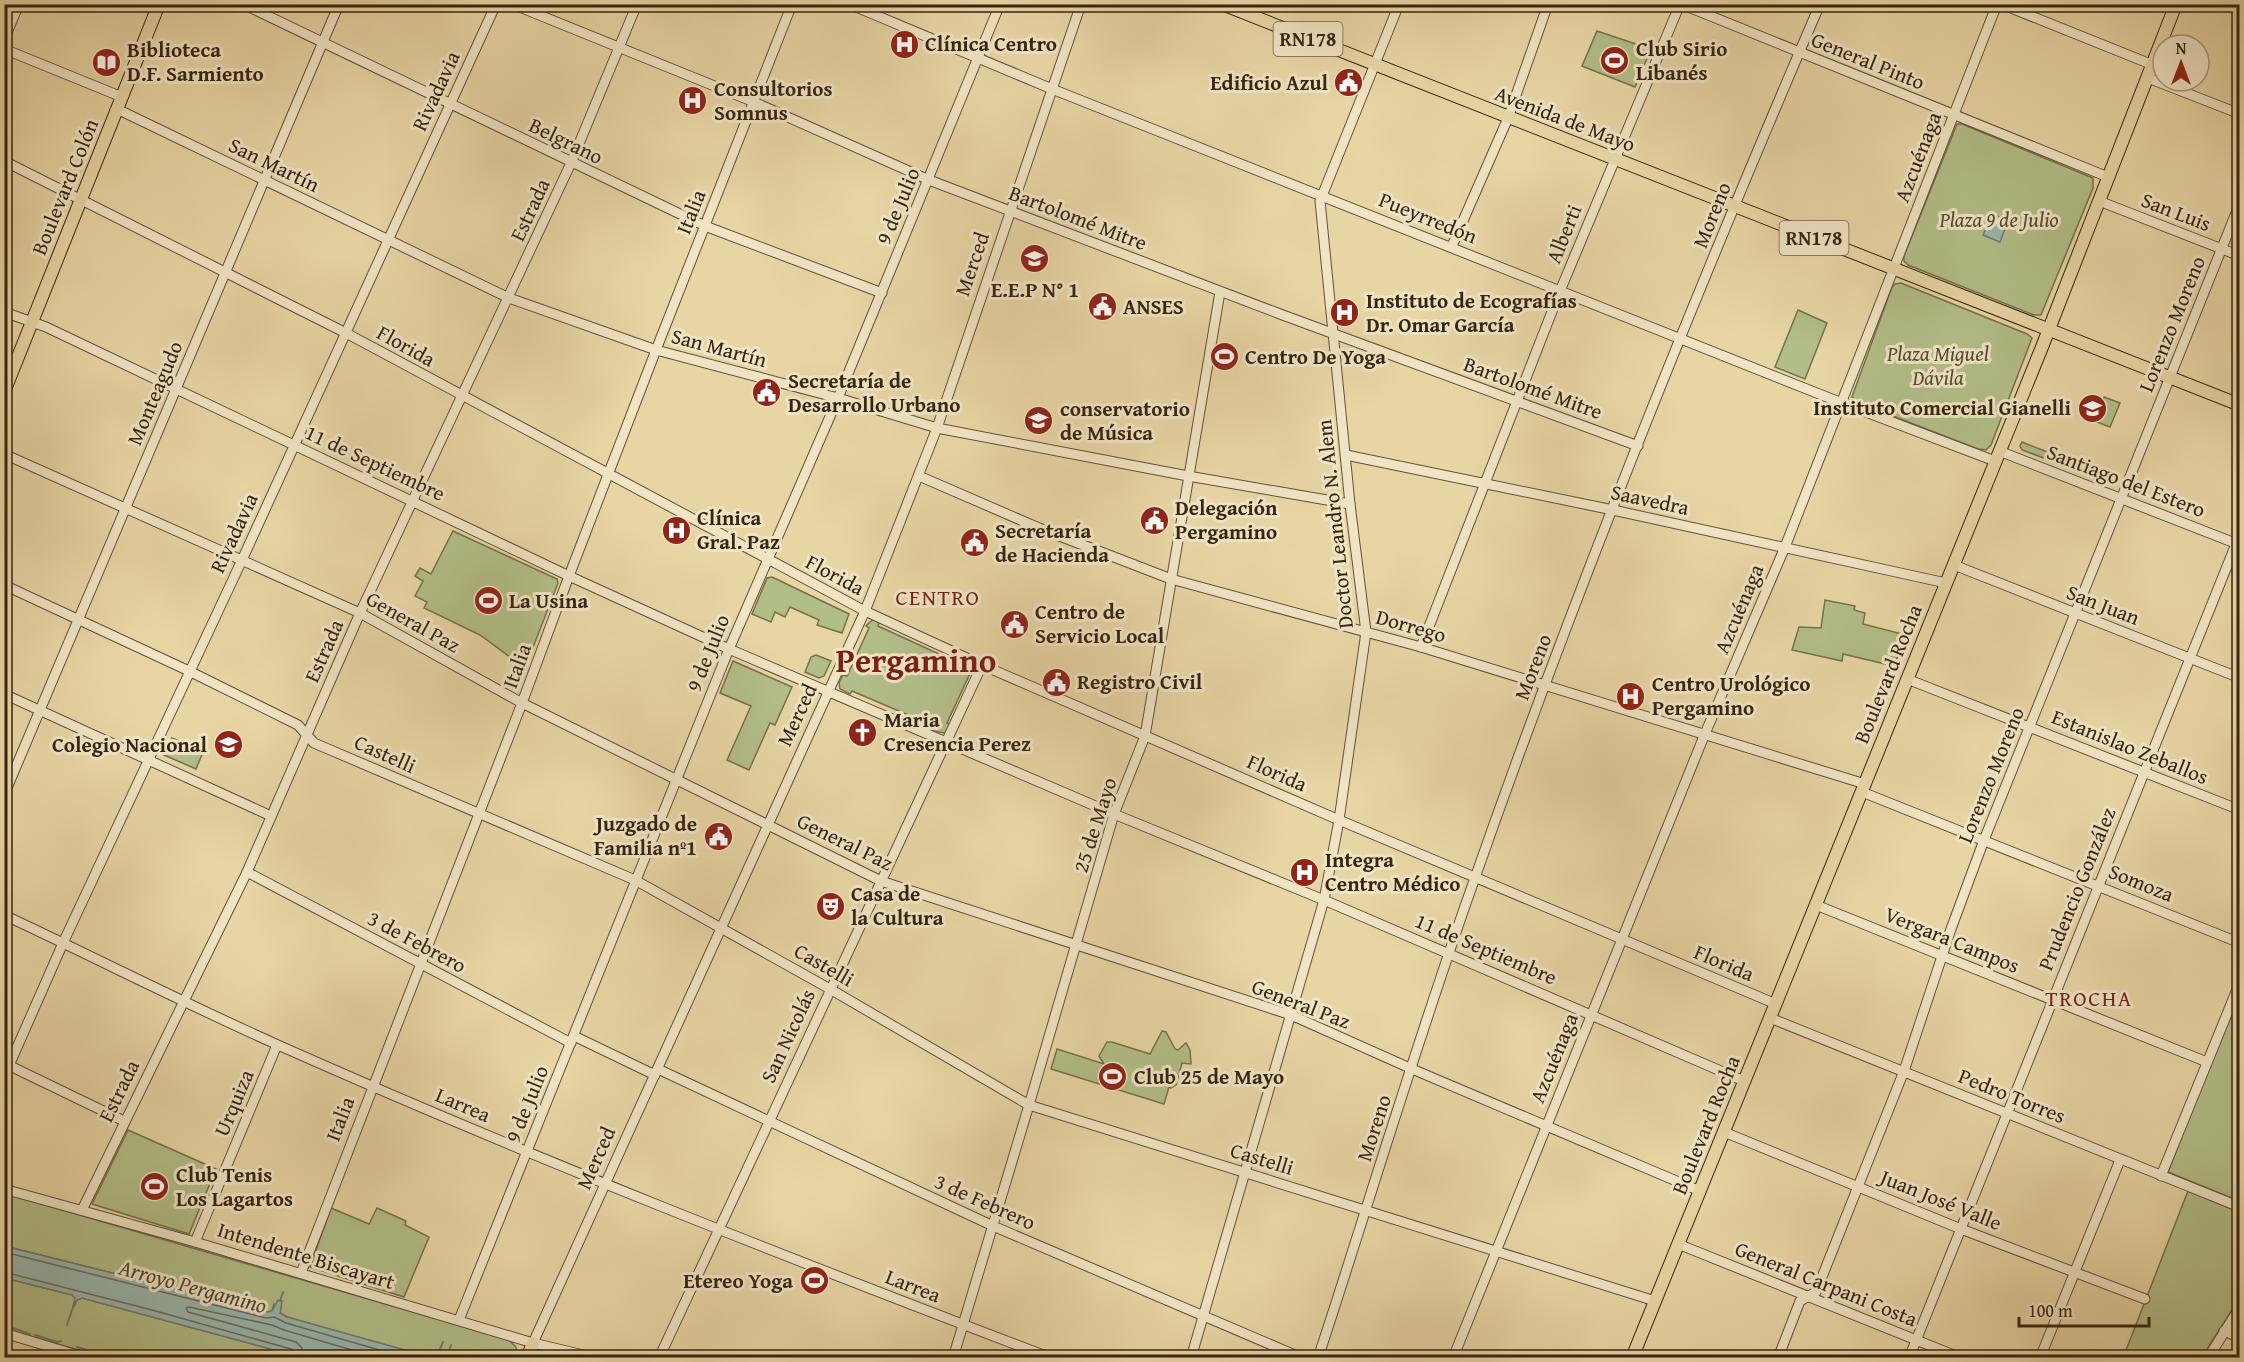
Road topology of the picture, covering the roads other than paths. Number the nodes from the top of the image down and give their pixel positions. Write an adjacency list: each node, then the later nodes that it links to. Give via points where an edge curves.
1 (19, 4): 22 (street)
2 (159, 4): 33 (main road, Boulevard Colón)
3 (243, 4): 23 (street, Belgrano)
4 (339, 4): 23 (street, Monteagudo)
5 (496, 4): 35 (street, Rivadavia)
6 (512, 4): 24 (street, Bartolomé Mitre)
7 (637, 4): 24 (street, Estrada)
8 (792, 4): 34 (street, Italia)
9 (849, 4): 27 (street, Pueyrredón)
10 (1000, 4): 27 (street, 9 de Julio)
11 (1081, 4): 32 (street, Merced)
12 (1222, 4): 20 (main road, Avenida de Mayo / RN178)
13 (1399, 4): 29 (street, Doctor Leandro N. Alem)
14 (1548, 4): 39 (street)
15 (1681, 4): 26 (street, General Pinto); 40 (street, Alberti)
16 (1820, 4): 26 (street, Moreno)
17 (1997, 4): 38 (street, Azcuénaga)
18 (2001, 4): 28 (street)
19 (2176, 4): 21 (main road, Boulevard Rocha)
20 (1242, 8): 29 (main road, Avenida de Mayo / RN178)
21 (2165, 33)
22 (4, 40)
23 (324, 42): 35 (street, Belgrano); 45 (street, Monteagudo)
24 (621, 47): 34 (street, Bartolomé Mitre); 42 (street, Estrada)
25 (4, 50): 33 (street)
26 (1799, 52): 38 (street, General Pinto); 50 (street, Moreno)
27 (978, 58): 32 (street, Pueyrredón); 44 (street, 9 de Julio)
28 (2151, 64)
29 (1375, 65): 39 (main road, Avenida de Mayo / RN178); 46 (street, Doctor Leandro N. Alem)
30 (2151, 70): 31 (main road, Boulevard Rocha)
31 (2148, 78): 37 (street); 43 (main road, Boulevard Rocha)
32 (1052, 89): 46 (street, Pueyrredón); 51 (street, Merced)
33 (122, 97): 36 (main road, Boulevard Colón)
34 (754, 102): 44 (street, Bartolomé Mitre); 52 (street, Italia)
35 (450, 105): 42 (street, Belgrano); 53 (street, Rivadavia)
36 (117, 109): 45 (street, San Martín); 47 (main road, Boulevard Colón)
37 (2240, 114)
38 (1953, 115): 43 (street, General Pinto); 57 (street, Azcuénaga)
39 (1508, 118): 40 (main road, Avenida de Mayo / RN178); 54 (street)
40 (1614, 159): 50 (main road, Avenida de Mayo / RN178); 59 (street, Alberti)
41 (4, 161): 47 (street, Florida)
42 (572, 163): 52 (street, Belgrano); 62 (street, Estrada)
43 (2108, 177): 48 (main road, Boulevard Rocha)
44 (929, 180): 51 (street, Bartolomé Mitre); 61 (street, 9 de Julio)
45 (265, 181): 53 (street, San Martín); 58 (street, Monteagudo)
46 (1322, 195): 54 (street, Pueyrredón); 67 (street, Doctor Leandro N. Alem)
47 (82, 201): 58 (street, Florida); 64 (main road, Boulevard Colón)
48 (2099, 201): 55 (street, San Luis); 65 (main road, Boulevard Rocha)
49 (2240, 203): 55 (street, Lorenzo Moreno)
50 (1734, 206): 57 (main road, Avenida de Mayo / RN178); 68 (street, Moreno)
51 (1010, 211): 60 (street, Bartolomé Mitre); 78 (street, Merced)
52 (705, 226): 61 (street, Belgrano); 69 (street, Italia)
53 (386, 240): 62 (street, San Martín); 66 (street, Rivadavia)
54 (1452, 246): 59 (street, Pueyrredón)
55 (2221, 249): 56 (street, San Luis); 70 (street, Lorenzo Moreno)
56 (2240, 256)
57 (1893, 270): 65 (main road, RN178); 76 (street, Azcuénaga)
58 (226, 274): 66 (street, Florida); 71 (street, Monteagudo)
59 (1560, 291): 68 (street, Pueyrredón); 75 (street, Alberti)
60 (1220, 292): 67 (street, Bartolomé Mitre); 86 (street, 25 de Mayo)
61 (882, 293): 74 (street, 9 de Julio)
62 (509, 298): 69 (street, San Martín); 73 (street, Estrada)
63 (4, 312): 64 (street, 11 de Septiembre)
64 (32, 323): 71 (street, 11 de Septiembre); 72 (main road, Boulevard Colón)
65 (2048, 331): 70 (main road, RN178); 83 (main road, Boulevard Rocha)
66 (346, 333): 73 (street, Florida); 79 (street, Rivadavia)
67 (1332, 333): 75 (street, Bartolomé Mitre); 82 (street, Doctor Leandro N. Alem)
68 (1682, 339): 76 (street, Pueyrredón); 80 (street, Moreno)
69 (656, 350): 74 (street, San Martín); 84 (street, Italia)
70 (2170, 378): 77 (main road, RN178); 88 (street, Lorenzo Moreno)
71 (176, 389): 79 (street, 11 de Septiembre); 91 (street, Monteagudo)
72 (4, 392)
73 (463, 397): 84 (street, Florida); 89 (street, Estrada)
74 (838, 398): 78 (street, San Martín); 97 (street, 9 de Julio)
75 (1516, 401): 80 (street, Bartolomé Mitre); 87 (street, Alberti)
76 (1842, 403): 83 (street, Pueyrredón); 95 (street, Azcuénaga)
77 (2240, 405)
78 (937, 428): 85 (street, Merced); 86 (street, San Martín)
79 (295, 445): 89 (street, 11 de Septiembre); 96 (street, Rivadavia)
80 (1638, 446): 92 (street, Moreno)
81 (4, 454): 91 (street, General Paz)
82 (1346, 455): 87 (street, Saavedra); 90 (street, Doctor Leandro N. Alem)
83 (1997, 456): 88 (street, Santiago del Estero); 98 (main road, Boulevard Rocha)
84 (609, 475): 97 (street, Florida); 99 (street, Italia)
85 (919, 476): 100 (street, Dorrego); 103 (street, Merced)
86 (1188, 476): 90 (street, San Martín); 100 (street, 25 de Mayo)
87 (1484, 483): 92 (street, Saavedra); 108 (street, Alberti)
88 (2120, 499): 94 (street, Santiago del Estero); 105 (street, Lorenzo Moreno)
89 (414, 502): 99 (street, 11 de Septiembre); 104 (street, Estrada)
90 (1350, 504): 107 (street, Doctor Leandro N. Alem)
91 (126, 508): 96 (street, General Paz); 106 (street, Monteagudo)
92 (1613, 510): 95 (street, Saavedra); 115 (street, Moreno)
93 (2240, 534): 94 (street, Prudencio González)
94 (2238, 544): 110 (street, Prudencio González)
95 (1785, 547): 101 (street, Saavedra); 123 (street, Azcuénaga)
96 (242, 560): 104 (street, General Paz); 112 (street, Rivadavia)
97 (768, 560): 103 (street, Florida); 109 (street, 9 de Julio)
98 (1954, 565): 101 (main road, Boulevard Rocha); 105 (street, San Juan)
99 (568, 576): 109 (street, 11 de Septiembre); 118 (street, Italia)
100 (1171, 579): 107 (street, Dorrego); 122 (street, 25 de Mayo)
101 (1946, 583): 114 (main road, Boulevard Rocha)
102 (4, 585): 106 (street, Castelli)
103 (865, 611): 111 (street, Florida); 116 (street, Merced)
104 (360, 613): 118 (street, General Paz); 121 (street, Estrada)
105 (2074, 613): 110 (street, San Juan); 120 (street, Lorenzo Moreno)
106 (79, 619): 112 (street, Castelli); 119 (street, Monteagudo)
107 (1366, 632): 108 (street, Dorrego); 134 (street, Doctor Leandro N. Alem)
108 (1420, 647): 115 (street, Dorrego)
109 (729, 649): 116 (street, 11 de Septiembre); 127 (street, 9 de Julio)
110 (2189, 658): 113 (street, San Juan); 126 (street, Prudencio González)
111 (982, 665): 122 (street, Florida); 124 (street, San Nicolás)
112 (189, 671): 121 (street, Castelli, via 298,725); 125 (street, Rivadavia)
113 (2240, 678)
114 (1907, 679): 120 (street, Estanislao Zeballos); 128 (main road, Boulevard Rocha)
115 (1545, 685): 123 (street, Dorrego); 138 (street, Moreno)
116 (829, 691): 124 (street, 11 de Septiembre); 135 (street, Merced)
117 (4, 694): 119 (street)
118 (522, 703): 127 (street, General Paz); 131 (street, Italia)
119 (40, 711): 125 (street); 129 (street, Monteagudo)
120 (2029, 726): 126 (street, Estanislao Zeballos); 136 (street, Lorenzo Moreno)
121 (306, 734): 131 (street, Castelli, via 314,743); 133 (street, Estrada)
122 (1145, 735): 132 (street, 25 de Mayo); 134 (street, Florida)
123 (1704, 735): 128 (street, Dorrego); 146 (street, Azcuénaga)
124 (947, 743): 132 (street, 11 de Septiembre); 140 (street, San Nicolás)
125 (148, 761): 133 (street); 147 (street, Rivadavia)
126 (2143, 772): 130 (street, Estanislao Zeballos); 141 (street, Prudencio González)
127 (677, 779): 135 (street, General Paz); 139 (street, 9 de Julio)
128 (1863, 788): 136 (street, Somoza); 143 (main road, Boulevard Rocha)
129 (4, 795)
130 (2240, 810)
131 (478, 814): 139 (street, Castelli); 152 (street, Italia)
132 (1114, 814): 142 (street, 11 de Septiembre); 149 (street, 25 de Mayo)
133 (271, 816): 137 (street, Estrada)
134 (1339, 820): 138 (street, Florida); 142 (street, Doctor Leandro N. Alem)
135 (768, 824): 140 (street, General Paz); 145 (street, Merced)
136 (1984, 840): 141 (street, Somoza); 151 (street, Lorenzo Moreno)
137 (247, 872): 152 (street, 3 de Febrero); 156 (street, Estrada)
138 (1475, 877): 146 (street, Florida); 150 (street, Moreno)
139 (635, 880): 145 (street, Castelli); 161 (street, 9 de Julio)
140 (881, 881): 149 (street, General Paz); 154 (street, San Nicolás)
141 (2098, 885): 148 (street, Somoza); 155 (street, Prudencio González)
142 (1324, 900): 150 (street, 11 de Septiembre); 159 (street, Doctor Leandro N. Alem)
143 (1816, 905): 151 (street, Vergara Campos); 157 (main road, Boulevard Rocha)
144 (4, 915): 147 (street, Larrea)
145 (722, 928): 154 (street, Castelli); 167 (street, Merced)
146 (1621, 939): 157 (street, Florida); 158 (street, Azcuénaga)
147 (63, 943): 156 (street, Larrea); 164 (street, Rivadavia)
148 (2240, 943)
149 (1076, 945): 159 (street, General Paz); 171 (street, 25 de Mayo)
150 (1449, 953): 158 (street, 11 de Septiembre); 165 (street, Moreno)
151 (1942, 955): 155 (street, Vergara Campos); 166 (street, Lorenzo Moreno)
152 (420, 964): 161 (street, 3 de Febrero); 170 (street, Italia)
153 (2240, 982): 163 (street)
154 (830, 989): 171 (street, Castelli); 174 (street, San Nicolás)
155 (2052, 1000): 163 (street, Vergara Campos); 172 (street, Prudencio González)
156 (183, 1002): 162 (street, Larrea); 173 (street, Estrada)
157 (1776, 1004): 160 (main road, Boulevard Rocha)
158 (1591, 1013): 169 (street, 11 de Septiembre); 175 (street, Azcuénaga)
159 (1291, 1015): 165 (street, General Paz); 179 (street, Doctor Leandro N. Alem)
160 (1770, 1018): 166 (street, Pedro Torres); 169 (main road, Boulevard Rocha)
161 (572, 1040): 167 (street, 3 de Febrero); 177 (street, 9 de Julio)
162 (277, 1045): 170 (street, Larrea); 191 (street, Urquiza)
163 (2207, 1062): 180 (street)
164 (7, 1065): 168 (street, Rivadavia); 173 (street)
165 (1412, 1070): 175 (street, General Paz); 187 (street, Moreno)
166 (1904, 1071): 172 (street, Pedro Torres); 182 (street, Lorenzo Moreno)
167 (656, 1072): 174 (street, 3 de Febrero); 181 (street, Merced)
168 (4, 1077)
169 (1744, 1081): 176 (main road, Boulevard Rocha)
170 (372, 1086): 177 (street, Larrea); 195 (street, Italia)
171 (1029, 1105): 179 (street, Castelli); 188 (street, 25 de Mayo)
172 (2007, 1113): 178 (street, Pedro Torres); 190 (street, Prudencio González)
173 (124, 1121): 186 (street, Estrada)
174 (769, 1121): 188 (street, 3 de Febrero); 189 (street, San Nicolás)
175 (1546, 1127): 184 (street, General Paz); 193 (street, Azcuénaga)
176 (1724, 1132): 182 (street, Juan José Valle); 184 (main road, Boulevard Rocha)
177 (526, 1152): 181 (street, Larrea); 201 (street, 9 de Julio)
178 (2120, 1160): 180 (street, Pedro Torres); 194 (street)
179 (1246, 1173): 187 (street, Castelli); 200 (street, Doctor Leandro N. Alem)
180 (2161, 1176): 185 (street, Pedro Torres)
181 (605, 1185): 189 (street, Larrea); 207 (street, Merced)
182 (1858, 1186): 190 (street, Juan José Valle); 196 (street, Lorenzo Moreno, via 1816,1292)
183 (4, 1189): 186 (street, Intendente Biscayart)
184 (1700, 1191): 192 (main road, Boulevard Rocha)
185 (2240, 1207)
186 (82, 1210): 191 (street, Intendente Biscayart)
187 (1366, 1211): 193 (street, Castelli); 219 (street, Moreno)
188 (993, 1226): 200 (street, 3 de Febrero); 202 (street, 25 de Mayo)
189 (719, 1228): 202 (street, Larrea); 214 (street, San Nicolás)
190 (1961, 1229): 194 (street, Juan José Valle); 206 (street, Prudencio González)
191 (195, 1242): 195 (street, Intendente Biscayart)
192 (1678, 1244): 196 (street, General Carpani Costa); 198 (main road, Boulevard Rocha)
193 (1497, 1251): 198 (street, Castelli); 220 (street, Azcuénaga)
194 (2075, 1272): 197 (street, Juan José Valle); 224 (street)
195 (301, 1273): 201 (street, Intendente Biscayart)
196 (1808, 1296): 206 (street, General Carpani Costa); 221 (street, Lorenzo Moreno, via 1800,1301)
197 (2145, 1299)
198 (1655, 1300): 210 (main road, Boulevard Rocha)
199 (2240, 1307): 203 (street)
200 (1203, 1316): 217 (street, Doctor Leandro N. Alem); 218 (street, 3 de Febrero)
201 (459, 1320): 207 (street, Intendente Biscayart)
202 (962, 1324): 215 (street, 25 de Mayo); 216 (street, Larrea)
203 (2224, 1331): 205 (street); 225 (street)
204 (4, 1333): 208 (street)
205 (2240, 1338)
206 (1916, 1340): 222 (street, Prudencio González); 223 (street, General Carpani Costa)
207 (533, 1343): 209 (main road, Merced); 213 (street, Intendente Biscayart)
208 (48, 1347): 211 (street); 212 (street)
209 (527, 1357)
210 (1633, 1357)
211 (44, 1358)
212 (87, 1358)
213 (596, 1358)
214 (659, 1358)
215 (952, 1358)
216 (1051, 1358)
217 (1191, 1358)
218 (1302, 1358)
219 (1318, 1358)
220 (1453, 1358)
221 (1778, 1358)
222 (1909, 1358)
223 (1961, 1358)
224 (2040, 1358)
225 (2208, 1358)

